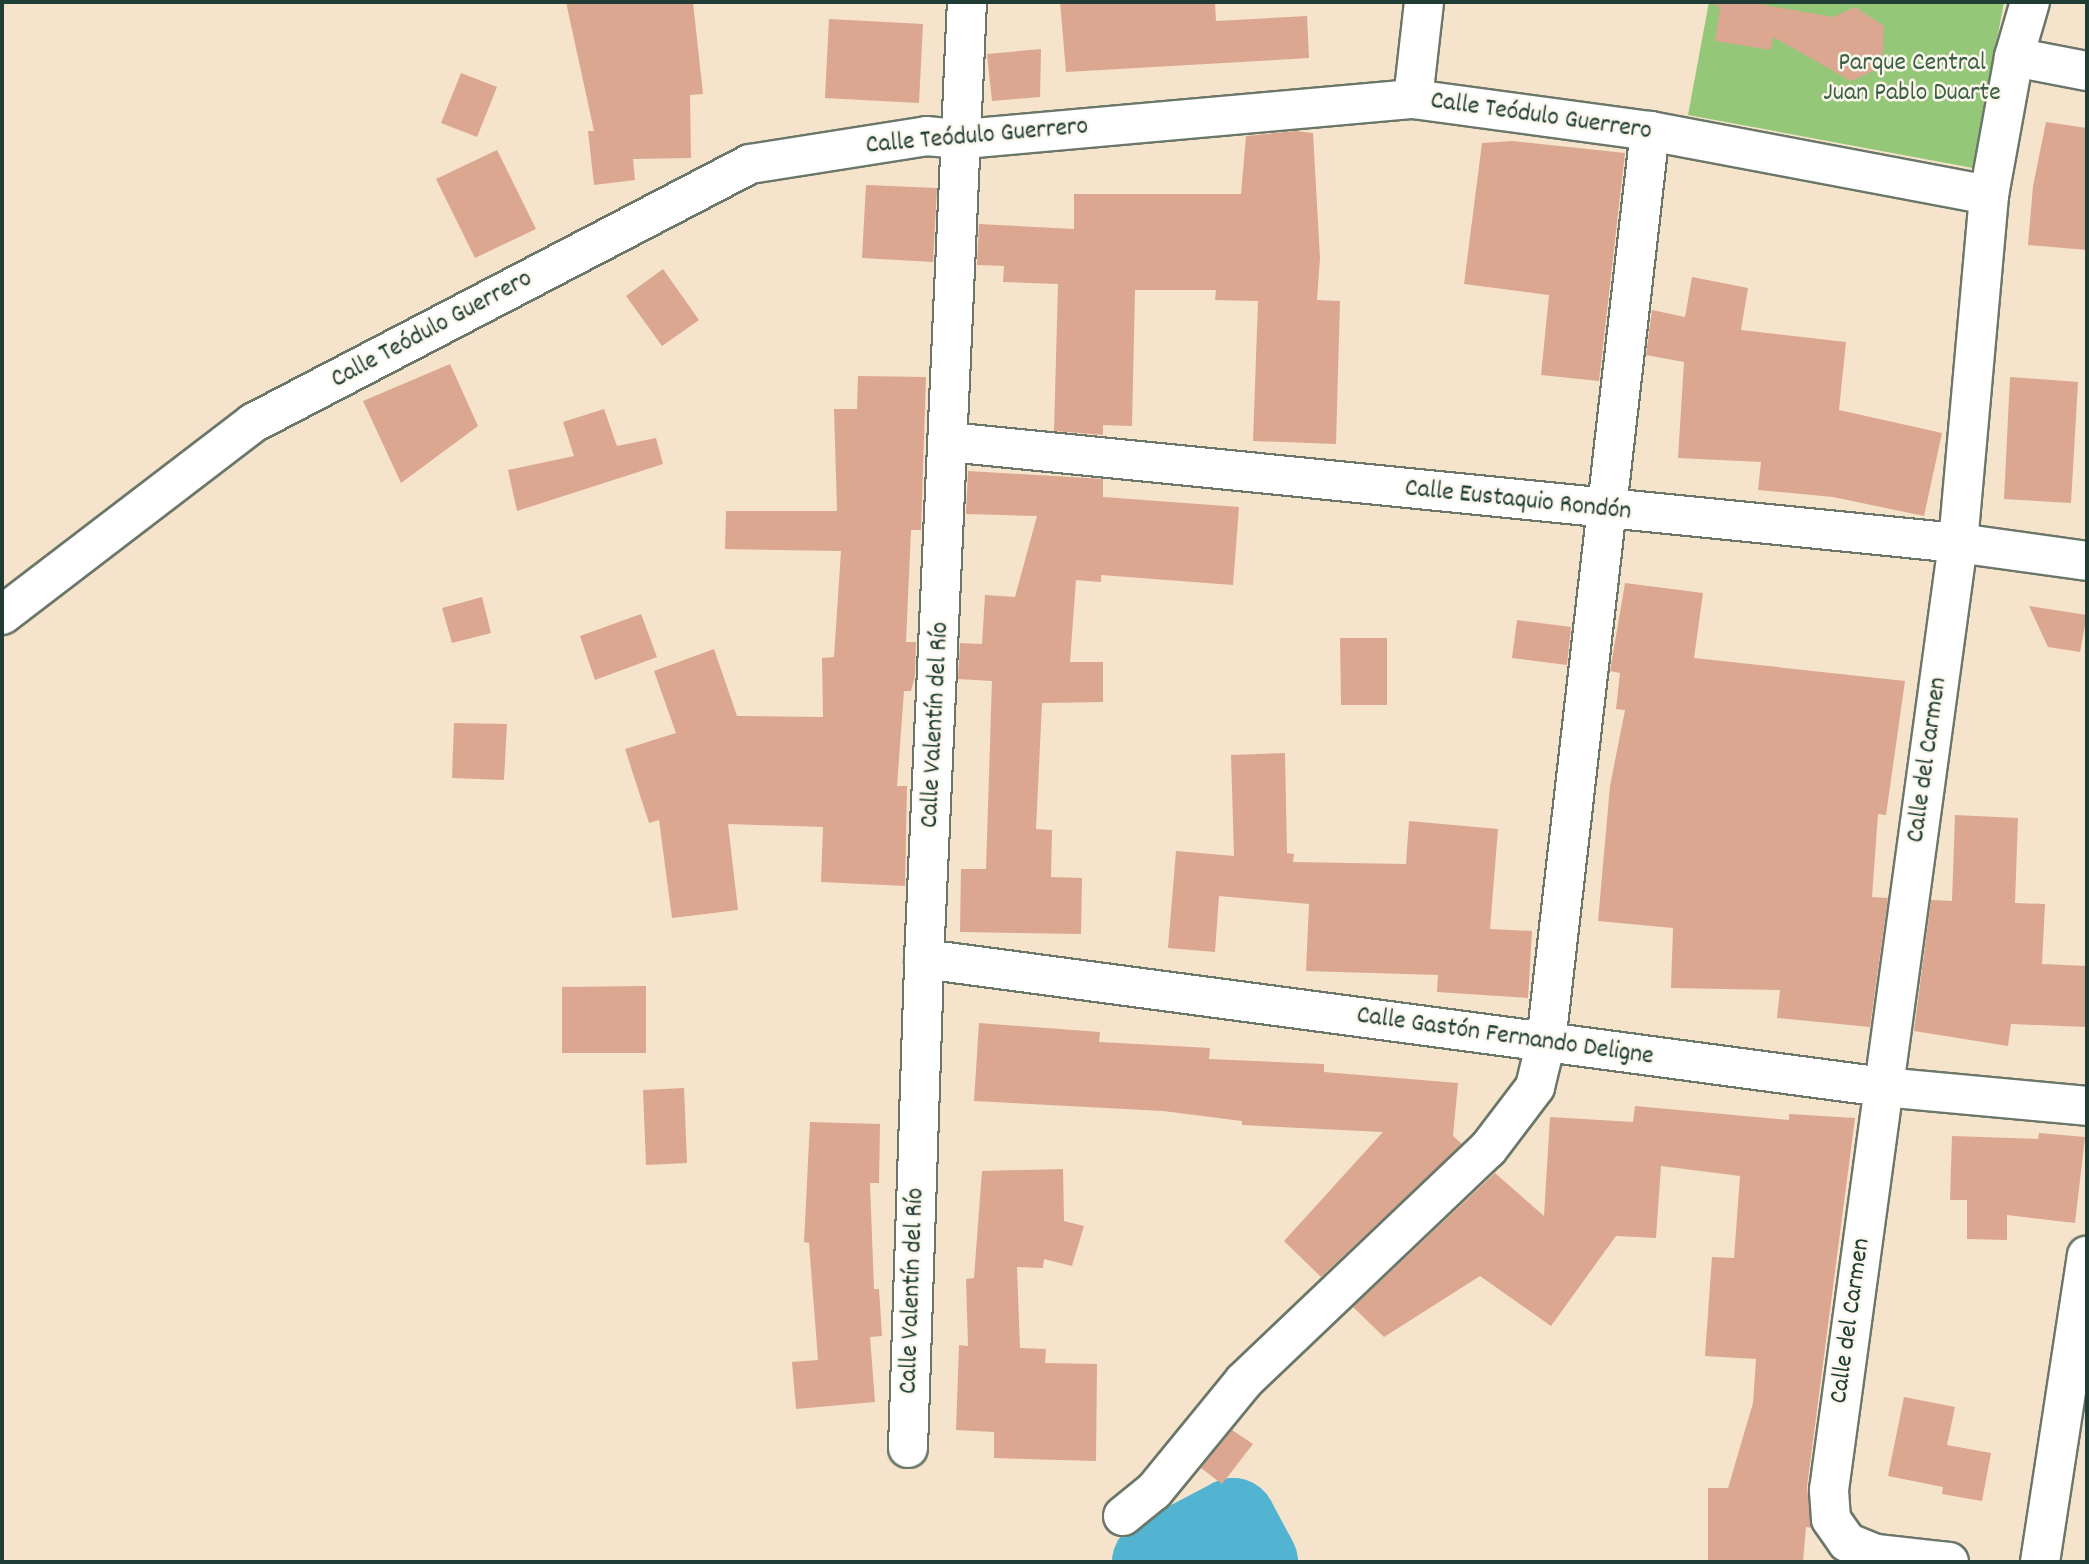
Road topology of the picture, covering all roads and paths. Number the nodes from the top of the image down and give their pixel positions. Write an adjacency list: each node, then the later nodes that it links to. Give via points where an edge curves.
1 (967, 2): 8 (street, Calle Valentín del Río)
2 (1424, 2): 6 (street)
3 (2030, 2): 4 (street, Calle del Carmen)
4 (2014, 57): 5 (street); 9 (street, Calle del Carmen)
5 (2087, 71)
6 (1413, 99): 7 (street, Calle Teódulo Guerrero); 8 (street, Calle Teódulo Guerrero)
7 (1650, 131): 9 (street, Calle Teódulo Guerrero); 11 (street)
8 (964, 139): 10 (street, Calle Valentín del Río); 14 (street, Calle Teódulo Guerrero, via 926,136 750,164 253,423)
9 (1989, 195): 12 (street, Calle del Carmen)
10 (949, 442): 11 (street, Calle Eustaquio Rondón); 15 (street, Calle Valentín del Río)
11 (1604, 510): 12 (street, Calle Eustaquio Rondón); 16 (street)
12 (1958, 543): 13 (street, Calle Eustaquio Rondón); 17 (street, Calle del Carmen)
13 (2087, 561)
14 (2, 615)
15 (924, 959): 16 (street, Calle Gastón Fernando Deligne); 20 (street, Calle Valentín del Río)
16 (1546, 1042): 17 (street, Calle Gastón Fernando Deligne); 21 (street, via 1535,1087 1488,1149 1244,1381 1154,1491)
17 (1883, 1087): 18 (street, Calle Gastón Fernando Deligne); 22 (street, Calle del Carmen, via 1831,1463 1831,1519 1847,1542 1876,1554)
18 (2087, 1105)
19 (2087, 1256): 23 (street)
20 (908, 1448)
21 (1124, 1516)
22 (1949, 1562)
23 (2040, 1562)

